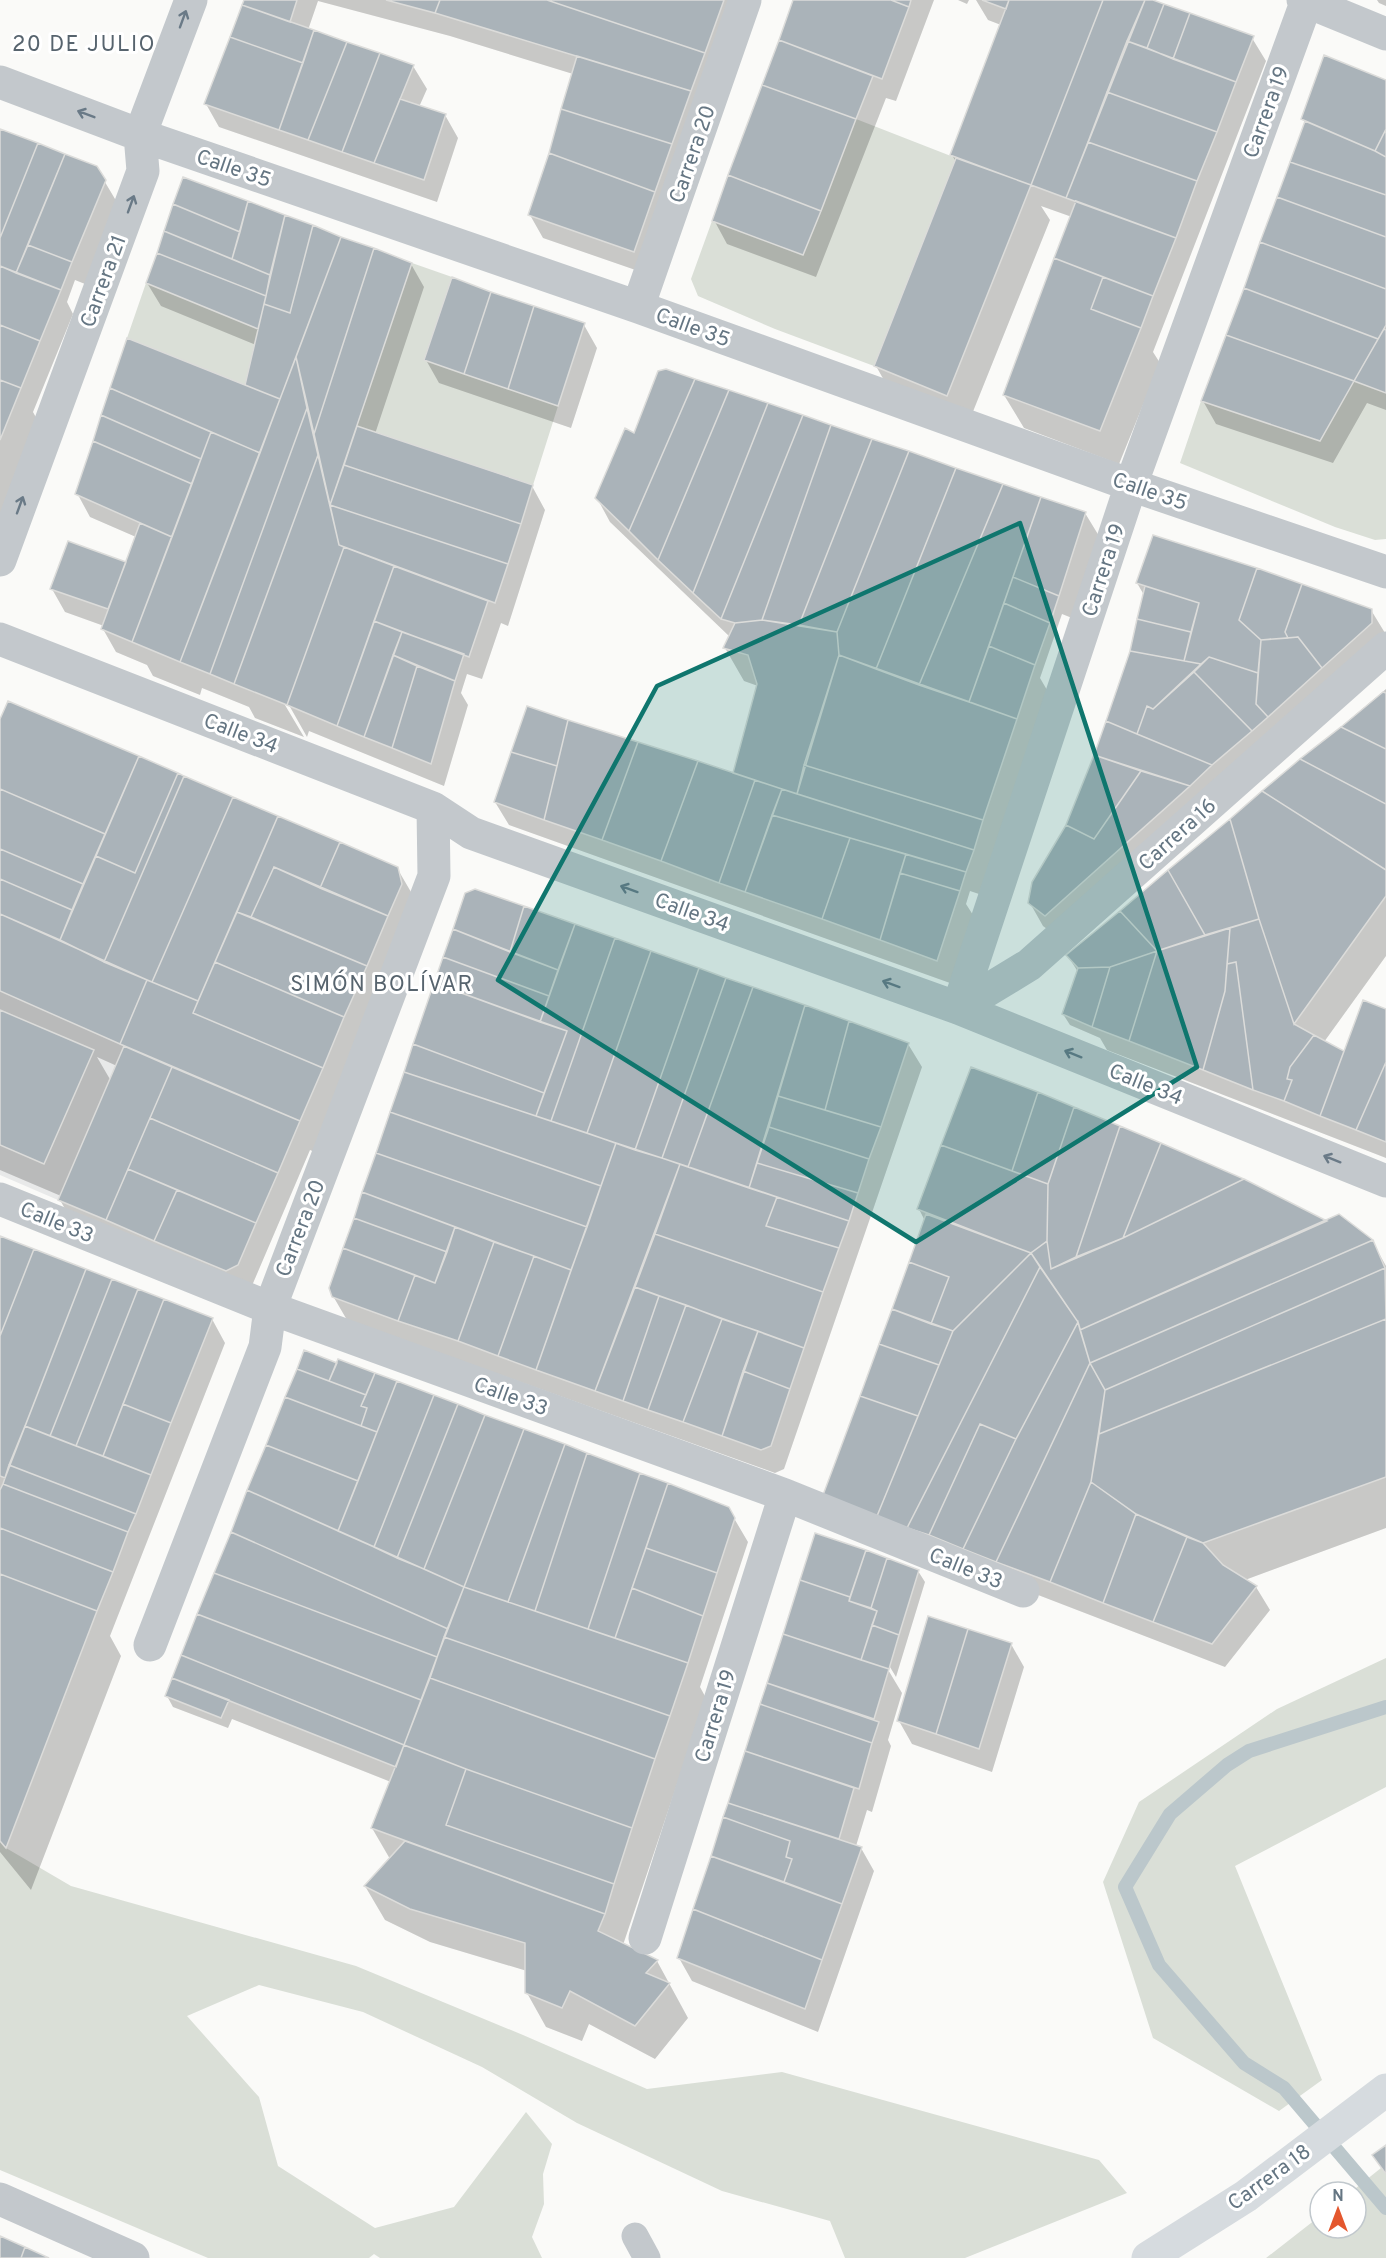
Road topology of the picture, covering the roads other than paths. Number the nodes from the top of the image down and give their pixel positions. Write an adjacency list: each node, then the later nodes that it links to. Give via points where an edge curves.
1 (191, 0): 6 (street, Carrera 21, one-way to 1)
2 (745, 0): 7 (street, Carrera 20)
3 (1305, 0): 4 (street); 8 (street, Carrera 19)
4 (1386, 34)
5 (0, 82): 6 (street, Calle 35, one-way to 5)
6 (140, 135): 7 (street, Calle 35); 9 (street, Carrera 21, one-way to 6, via 143,171)
7 (638, 307): 8 (street, Calle 35)
8 (1131, 485): 10 (street, Calle 35); 14 (street, Carrera 19)
9 (0, 560)
10 (1386, 572)
11 (0, 639): 13 (street, Calle 34)
12 (1386, 648): 14 (street, Carrera 16, via 1029,965)
13 (433, 808): 14 (street, Calle 34, one-way to 13, via 471,833); 17 (street, Carrera 20, via 434,876)
14 (958, 1008): 15 (street, Calle 34, one-way to 14)
15 (1386, 1181)
16 (0, 1199): 17 (street, Calle 33)
17 (270, 1308): 18 (street, Calle 33); 20 (street, Carrera 20, via 265,1347)
18 (785, 1495): 19 (street, Calle 33); 21 (street, Carrera 19)
19 (1023, 1591)
20 (150, 1645)
21 (645, 1938)
22 (1386, 2090): 25 (highway, Carrera 18, via 1246,2196)
23 (0, 2199): 24 (street)
24 (133, 2258)
25 (1148, 2258)

